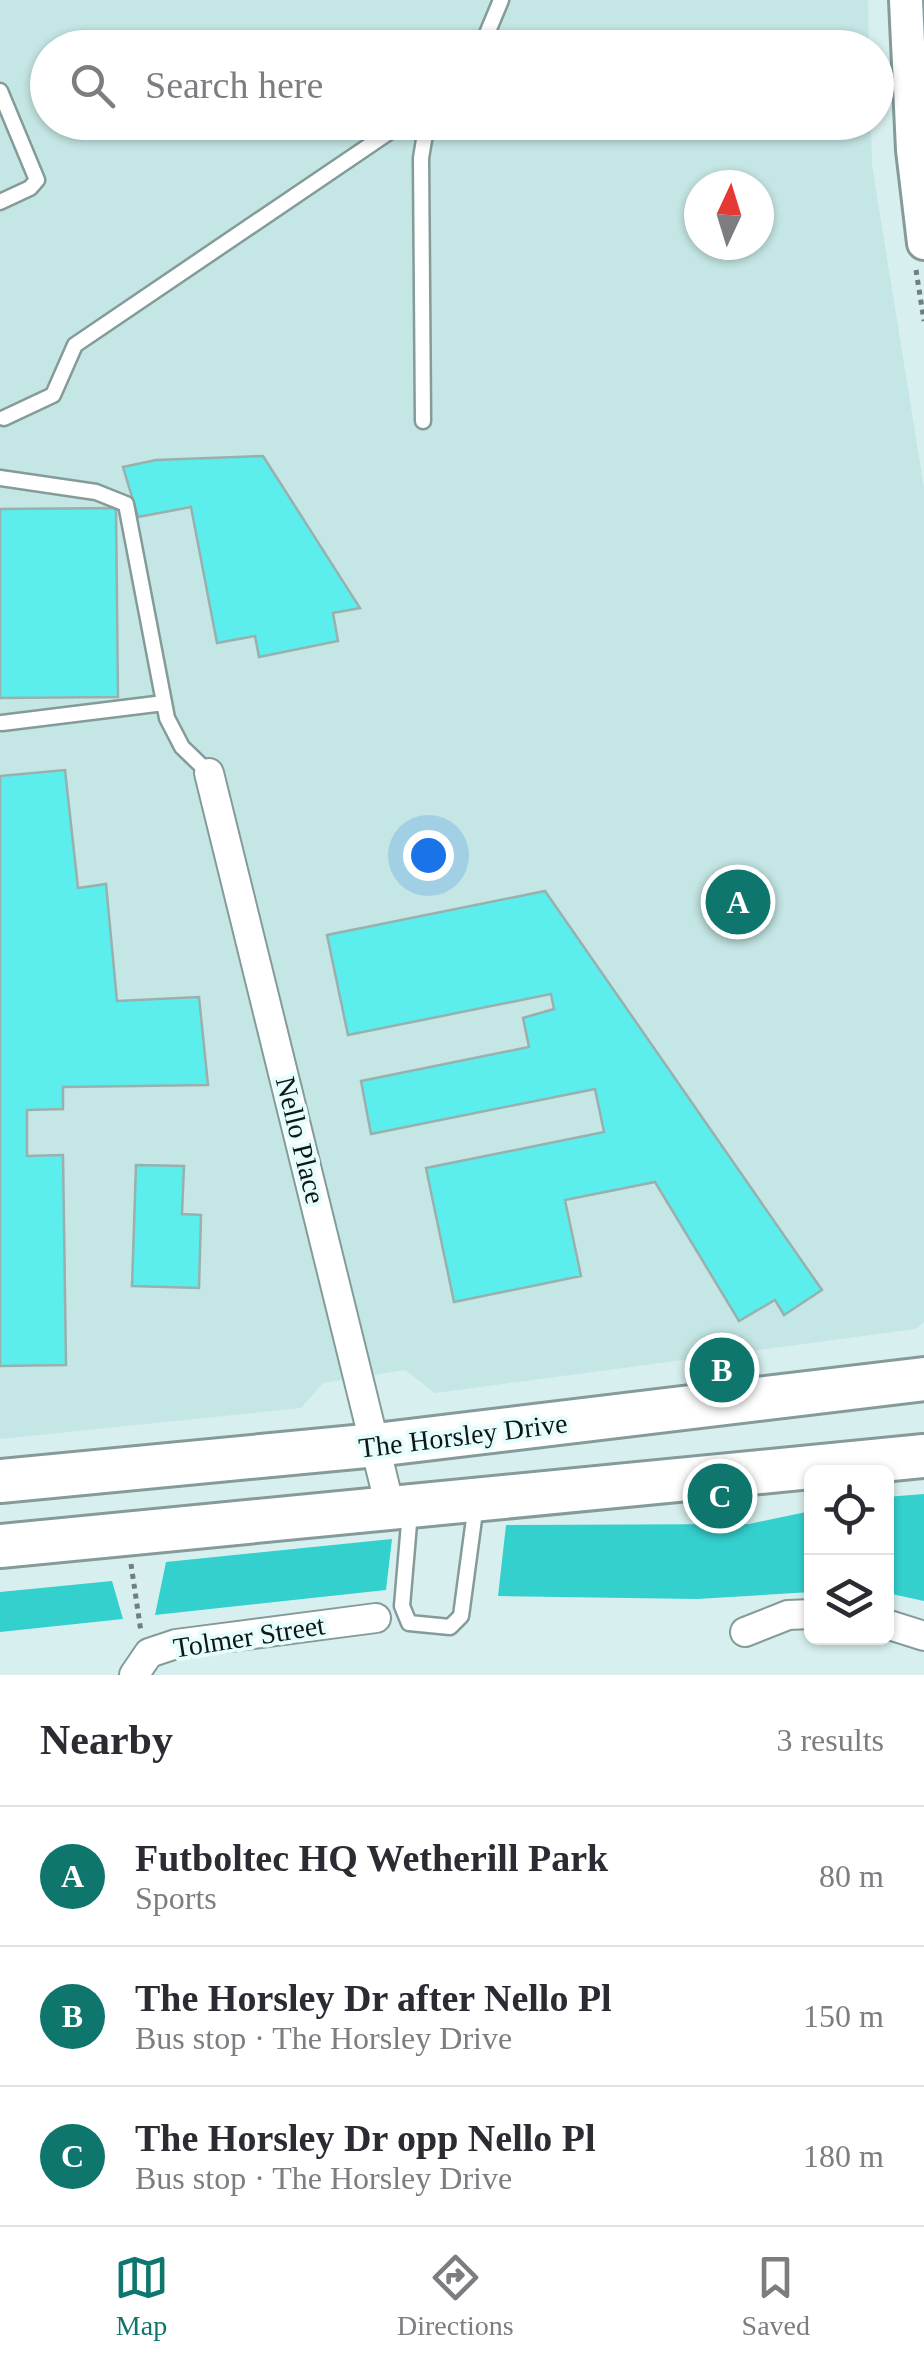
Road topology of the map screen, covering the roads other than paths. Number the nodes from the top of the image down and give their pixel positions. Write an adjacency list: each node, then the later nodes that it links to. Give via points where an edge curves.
1 (501, 0): 3 (lane)
2 (906, 0): 8 (street, via 912,150)
3 (488, 30)
4 (0, 91): 7 (lane, via 37,180)
5 (377, 140): 9 (lane, via 75,345 53,395)
6 (424, 140): 10 (lane)
7 (0, 202)
8 (924, 243)
9 (4, 418)
10 (423, 421)
11 (0, 478): 12 (lane, via 96,492 126,504)
12 (164, 702): 13 (lane); 14 (lane, via 172,733)
13 (2, 723)
14 (210, 773): 16 (street, Nello Place)
15 (924, 1379): 16 (main road, The Horsley Drive)
16 (376, 1445): 18 (main road, The Horsley Drive); 20 (street, Nello Place)
17 (924, 1456): 19 (main road)
18 (0, 1481)
19 (476, 1498): 20 (main road); 20 (lane, via 461,1616 450,1627 409,1623 402,1606)
20 (400, 1506): 21 (main road)
21 (76, 1538): 22 (main road); 23 (main road)
22 (0, 1546)
23 (0, 1556)
24 (804, 1614): 27 (street)
25 (376, 1618): 29 (street, Tolmer Street, via 176,1644)
26 (894, 1627): 28 (street)
27 (745, 1632)
28 (924, 1636)
29 (142, 1664)

